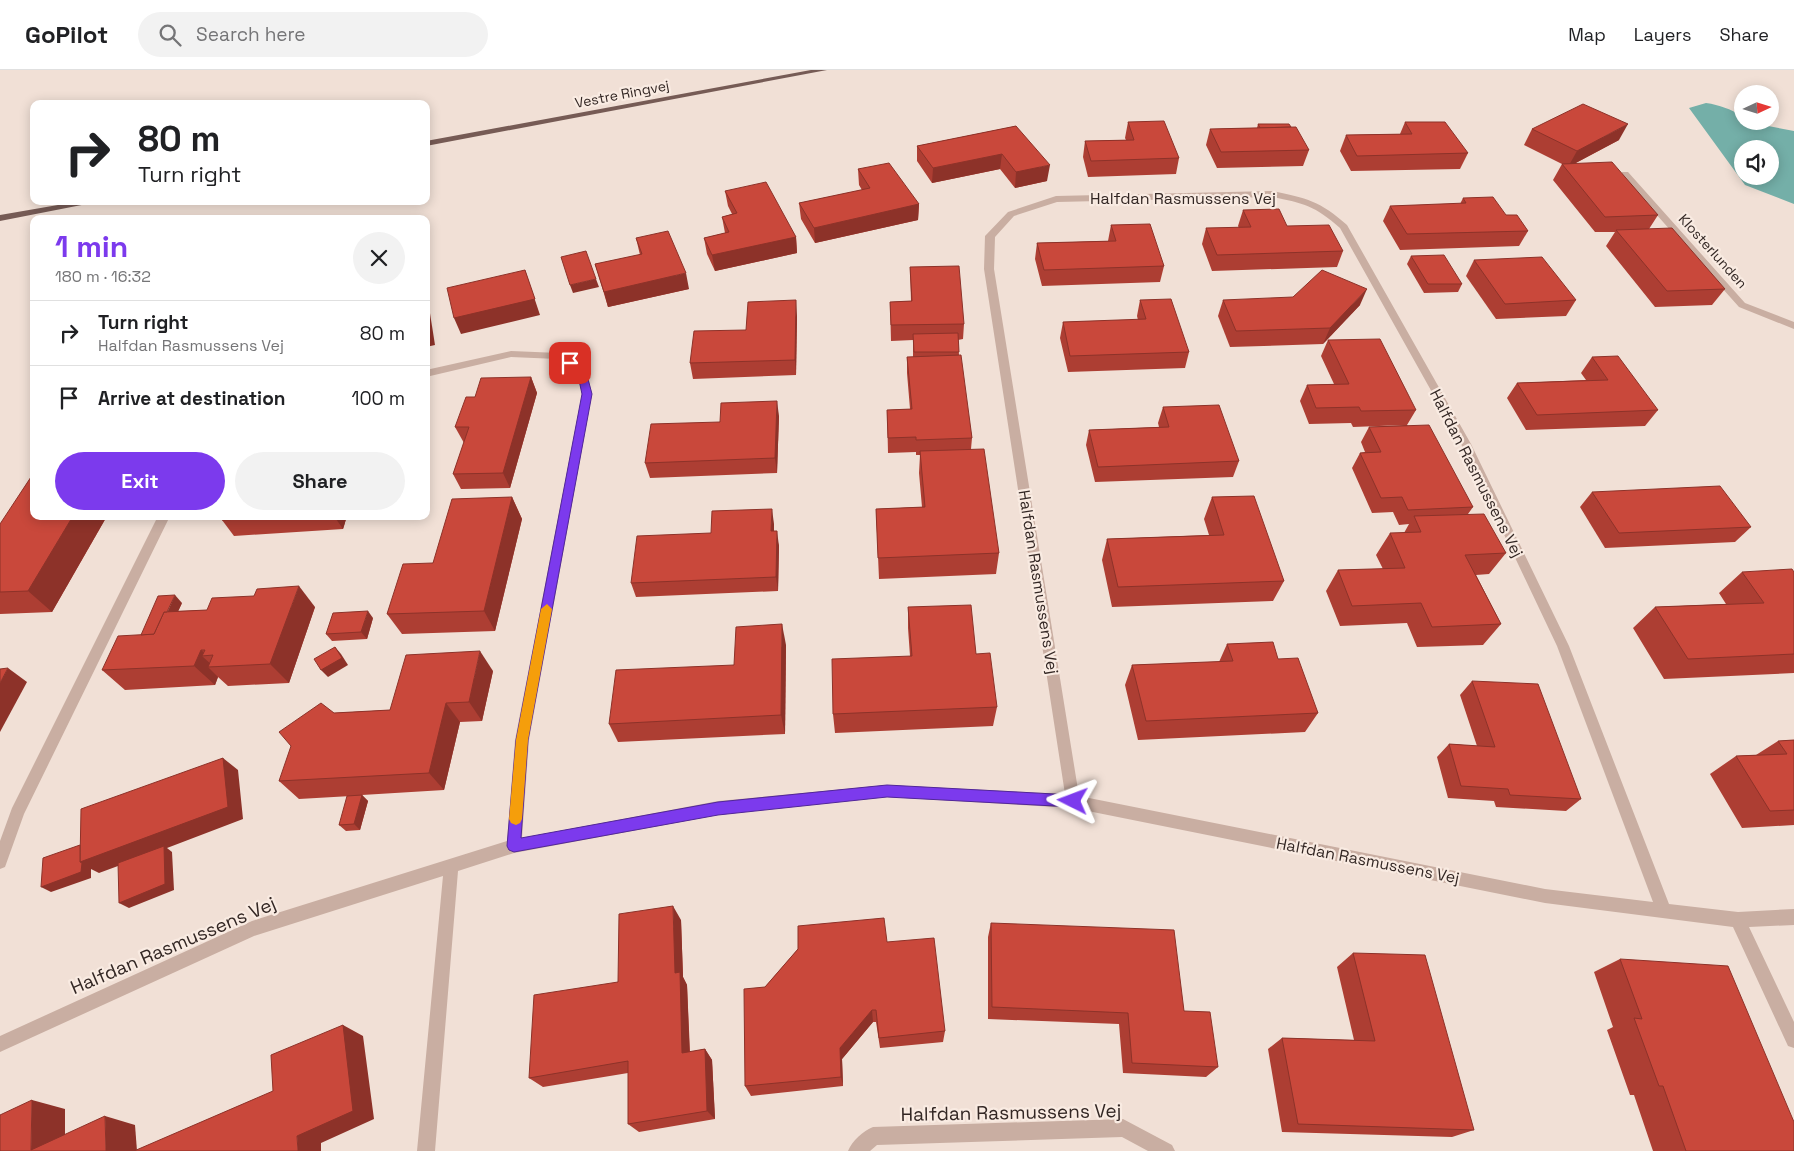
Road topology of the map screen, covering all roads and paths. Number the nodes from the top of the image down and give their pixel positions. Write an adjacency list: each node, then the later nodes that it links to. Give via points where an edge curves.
1 (823, 70): 2 (main road, Vestre Ringvej)
2 (430, 143)
3 (1626, 174): 6 (street, Klosterlunden, via 1742,305)
4 (75, 205): 5 (main road)
5 (0, 218)
6 (1794, 326)
7 (430, 373): 10 (street, via 511,354 559,356 582,370 587,394 522,740)
8 (162, 520): 11 (street, via 17,813)
9 (1073, 801): 10 (street, Halfdan Rasmussens Vej, via 887,791 718,808); 13 (street, Halfdan Rasmussens Vej, via 1545,896); 13 (street, Halfdan Rasmussens Vej, via 989,269 990,236 1011,214 1056,199 1272,194 1307,202 1326,211 1344,227 1466,444 1563,646)
10 (514, 846): 12 (street, Halfdan Rasmussens Vej)
11 (0, 862)
12 (451, 866): 17 (street, Halfdan Rasmussens Vej, via 252,929); 18 (street)
13 (1664, 910): 15 (street, Halfdan Rasmussens Vej)
14 (1794, 917): 15 (street, Halfdan Rasmussens Vej)
15 (1738, 920): 16 (street)
16 (1794, 1040)
17 (0, 1044)
18 (426, 1151)
19 (857, 1151): 20 (street, Halfdan Rasmussens Vej, via 873,1136 1123,1128)
20 (1166, 1151)

